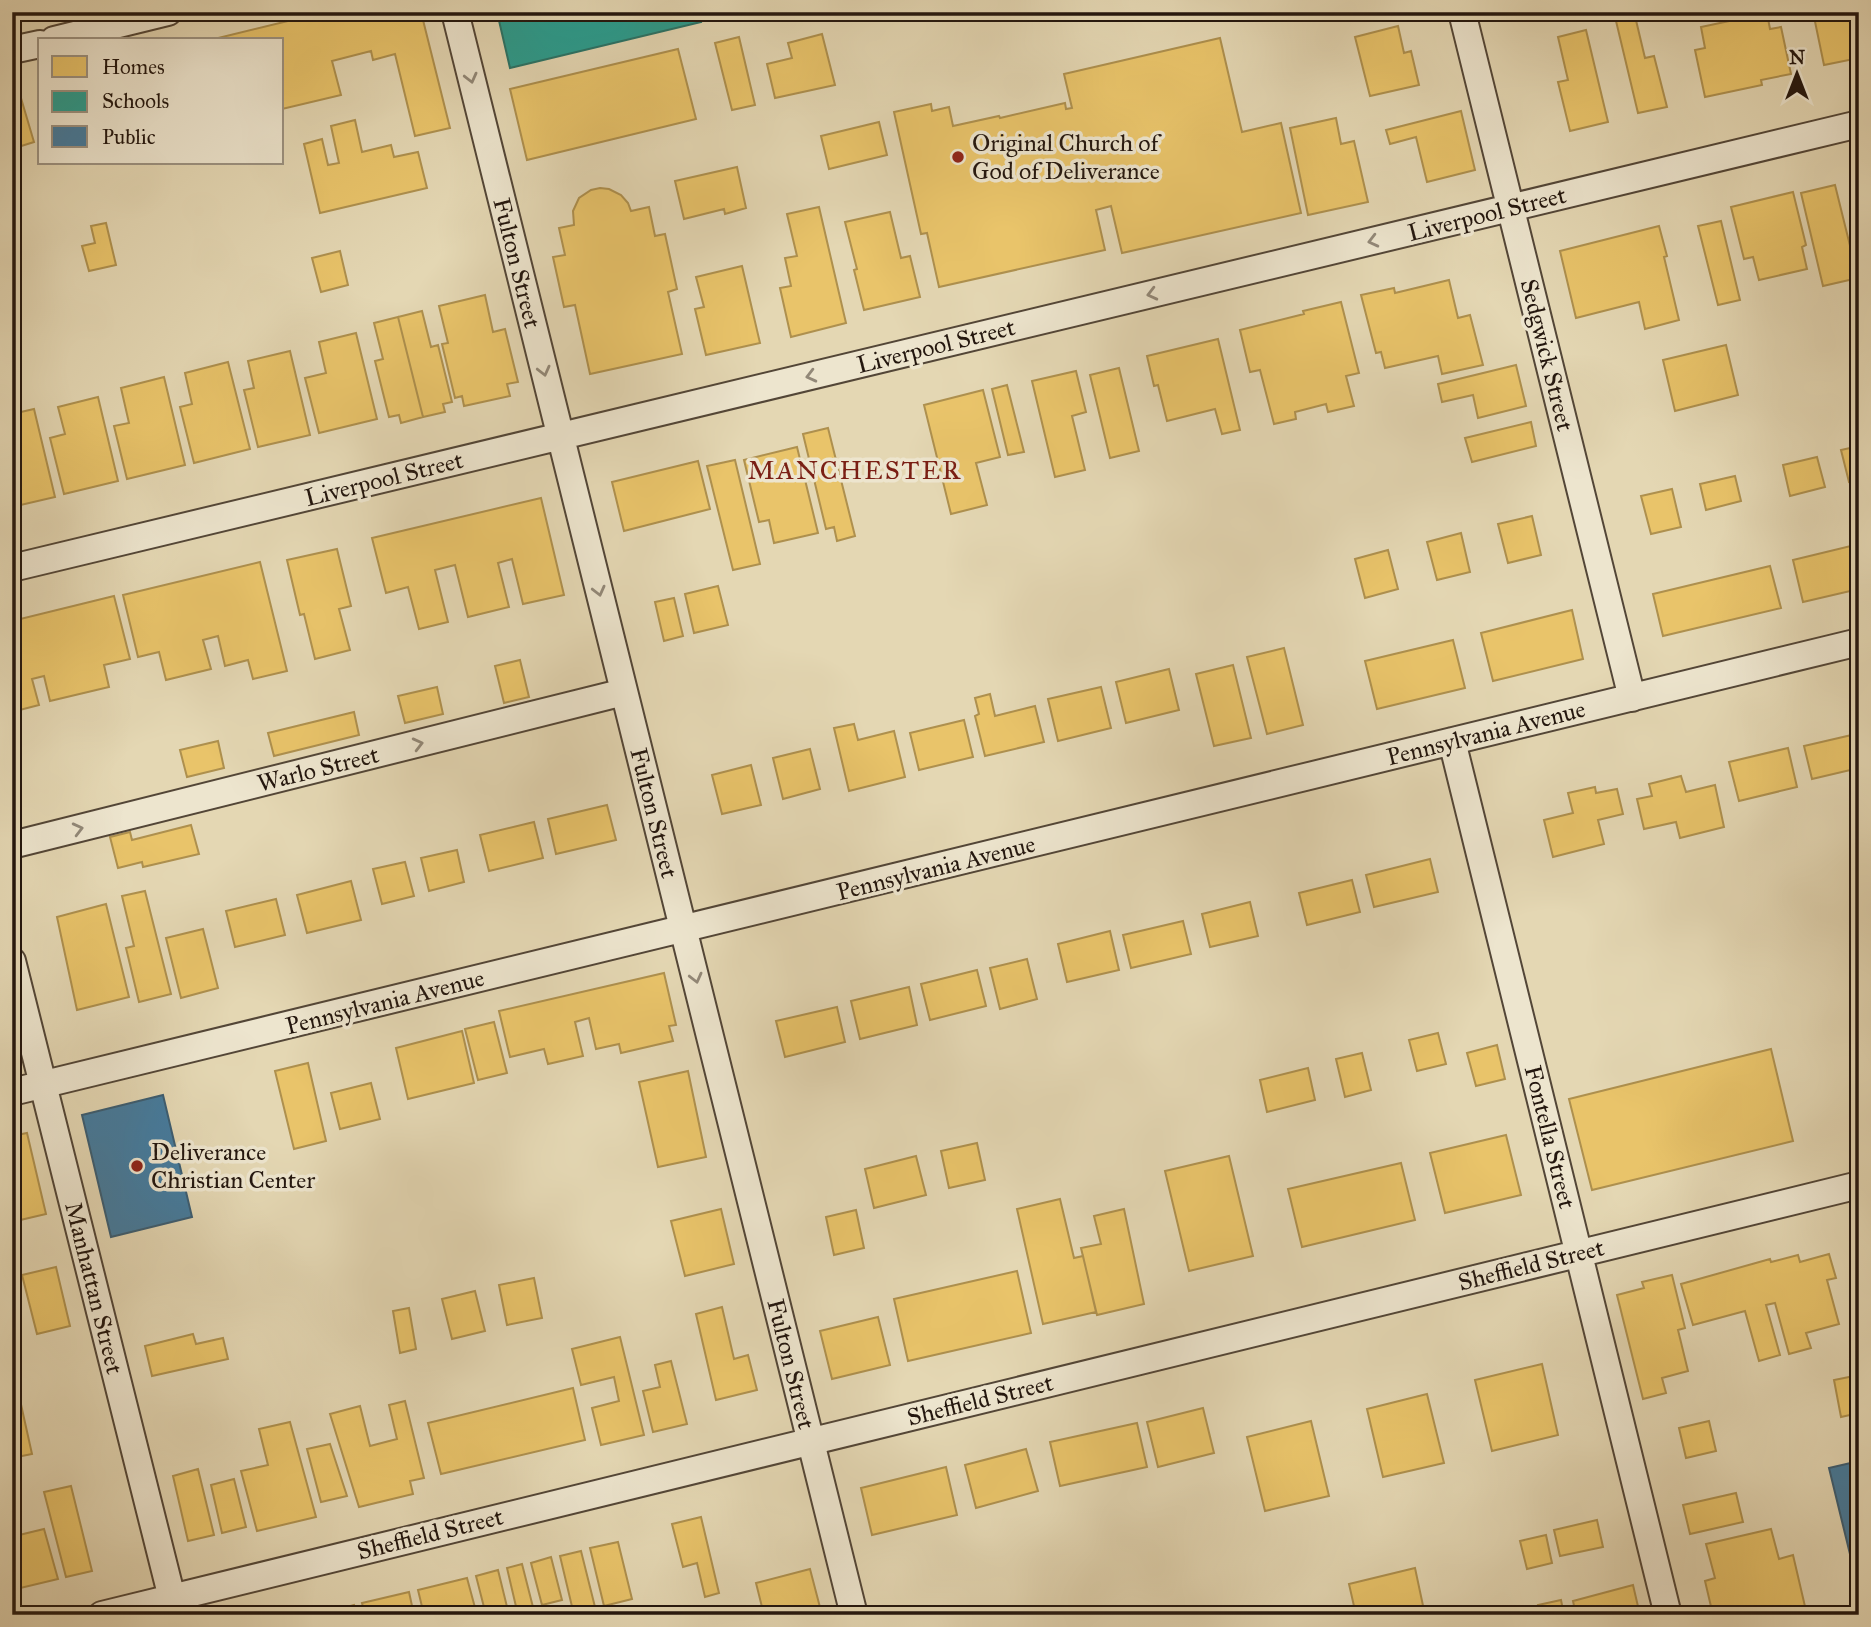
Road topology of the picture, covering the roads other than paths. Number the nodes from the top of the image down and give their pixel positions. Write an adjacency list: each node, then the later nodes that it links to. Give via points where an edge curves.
1 (168, 12): 4 (street)
2 (455, 12): 9 (street, Fulton Street, one-way to 9)
3 (1462, 12): 8 (street, Sedgwick Street)
4 (62, 38)
5 (38, 44): 6 (street)
6 (12, 50)
7 (1859, 124): 8 (street, Liverpool Street)
8 (1511, 208): 9 (street, Liverpool Street, one-way to 9); 13 (street, Sedgwick Street)
9 (560, 436): 10 (street, Liverpool Street); 12 (street, Fulton Street, one-way to 12)
10 (12, 568)
11 (1859, 642): 13 (street, Pennsylvania Avenue)
12 (624, 692): 15 (street, Warlo Street, one-way to 12); 16 (street, Fulton Street)
13 (1632, 698): 14 (street, Pennsylvania Avenue)
14 (1452, 741): 16 (street, Pennsylvania Avenue); 21 (street, Fontella Street)
15 (12, 845)
16 (683, 929): 18 (street, Pennsylvania Avenue); 22 (street, Fulton Street, one-way to 22)
17 (12, 961): 18 (street, Manhattan Street)
18 (43, 1085): 19 (street, Pennsylvania Avenue); 23 (street, Manhattan Street)
19 (12, 1092)
20 (1859, 1185): 21 (street, Sheffield Street)
21 (1579, 1253): 22 (street, Sheffield Street); 26 (street, Fontella Street)
22 (811, 1441): 23 (street, Sheffield Street); 25 (street, Fulton Street)
23 (173, 1606): 24 (street, Sheffield Street)
24 (102, 1615)
25 (854, 1615)
26 (1668, 1615)

